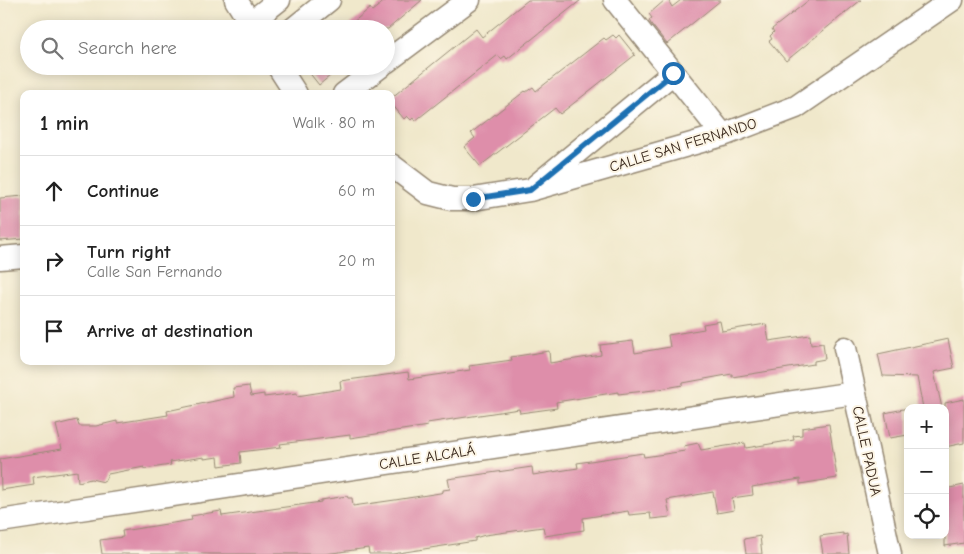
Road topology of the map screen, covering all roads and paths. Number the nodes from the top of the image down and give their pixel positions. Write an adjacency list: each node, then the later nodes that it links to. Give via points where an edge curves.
1 (236, 0): 7 (street)
2 (279, 0): 8 (street)
3 (329, 0): 9 (street)
4 (469, 0): 10 (street)
5 (616, 0): 11 (street)
6 (952, 0): 16 (street, CALLE SAN FERNANDO, via 796,107)
7 (248, 20)
8 (258, 20)
9 (304, 20)
10 (395, 55)
11 (673, 73): 16 (street); 18 (street)
12 (284, 75): 14 (street)
13 (369, 75): 15 (street)
14 (293, 90)
15 (349, 90)
16 (723, 135): 18 (street, CALLE SAN FERNANDO)
17 (395, 168): 18 (street, CALLE SAN FERNANDO, via 428,193 452,199)
18 (530, 190)
19 (20, 256): 20 (street)
20 (0, 258)
21 (845, 348): 22 (street, CALLE PADUA)
22 (854, 394): 23 (street, CALLE ALCALÁ); 24 (street, CALLE PADUA)
23 (0, 521)
24 (890, 554)

